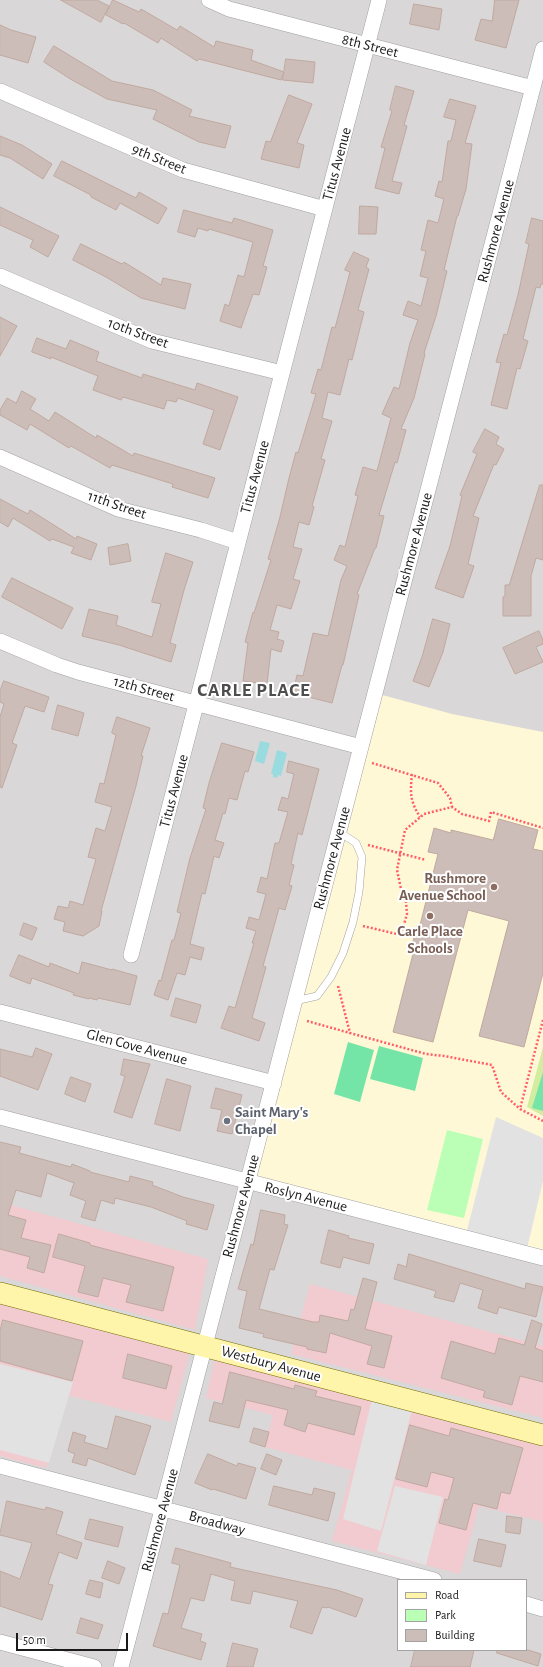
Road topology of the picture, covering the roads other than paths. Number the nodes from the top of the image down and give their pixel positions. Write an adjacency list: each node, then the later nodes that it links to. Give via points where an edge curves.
1 (209, 0): 3 (street, 8th Street, via 229,9)
2 (379, 0): 3 (street, Titus Avenue)
3 (368, 45): 5 (street, 8th Street); 7 (street, Titus Avenue)
4 (543, 49): 5 (street, Rushmore Avenue)
5 (533, 88): 14 (street, Rushmore Avenue)
6 (0, 91): 7 (street, 9th Street, via 183,170)
7 (325, 209): 9 (street, Titus Avenue)
8 (0, 276): 9 (street, 10th Street, via 152,341)
9 (282, 373): 11 (street, Titus Avenue)
10 (0, 457): 11 (street, 11th Street, via 118,509)
11 (238, 542): 13 (street, Titus Avenue)
12 (0, 641): 13 (street, 12th Street, via 78,672)
13 (197, 703): 14 (street, 12th Street); 16 (street, Titus Avenue)
14 (361, 747): 15 (street, Rushmore Avenue)
15 (339, 831): 17 (street, Rushmore Avenue); 17 (lane, via 356,844 362,857 359,892 352,922 343,953 332,977 317,996)
16 (131, 954)
17 (295, 1001): 19 (street, Rushmore Avenue)
18 (0, 1012): 19 (street, Glen Cove Avenue)
19 (274, 1083): 21 (street, Rushmore Avenue)
20 (0, 1117): 21 (street, Roslyn Avenue)
21 (248, 1182): 22 (street, Roslyn Avenue); 24 (street, Rushmore Avenue)
22 (543, 1258)
23 (0, 1293): 24 (main road, Westbury Avenue)
24 (205, 1346): 25 (main road, Westbury Avenue); 27 (street, Rushmore Avenue)
25 (543, 1435)
26 (0, 1466): 27 (street, Broadway)
27 (162, 1509): 28 (street, Broadway); 33 (street, Rushmore Avenue)
28 (430, 1579)
29 (527, 1604): 30 (street)
30 (543, 1609)
31 (0, 1642): 32 (street)
32 (94, 1667)
33 (121, 1667)

